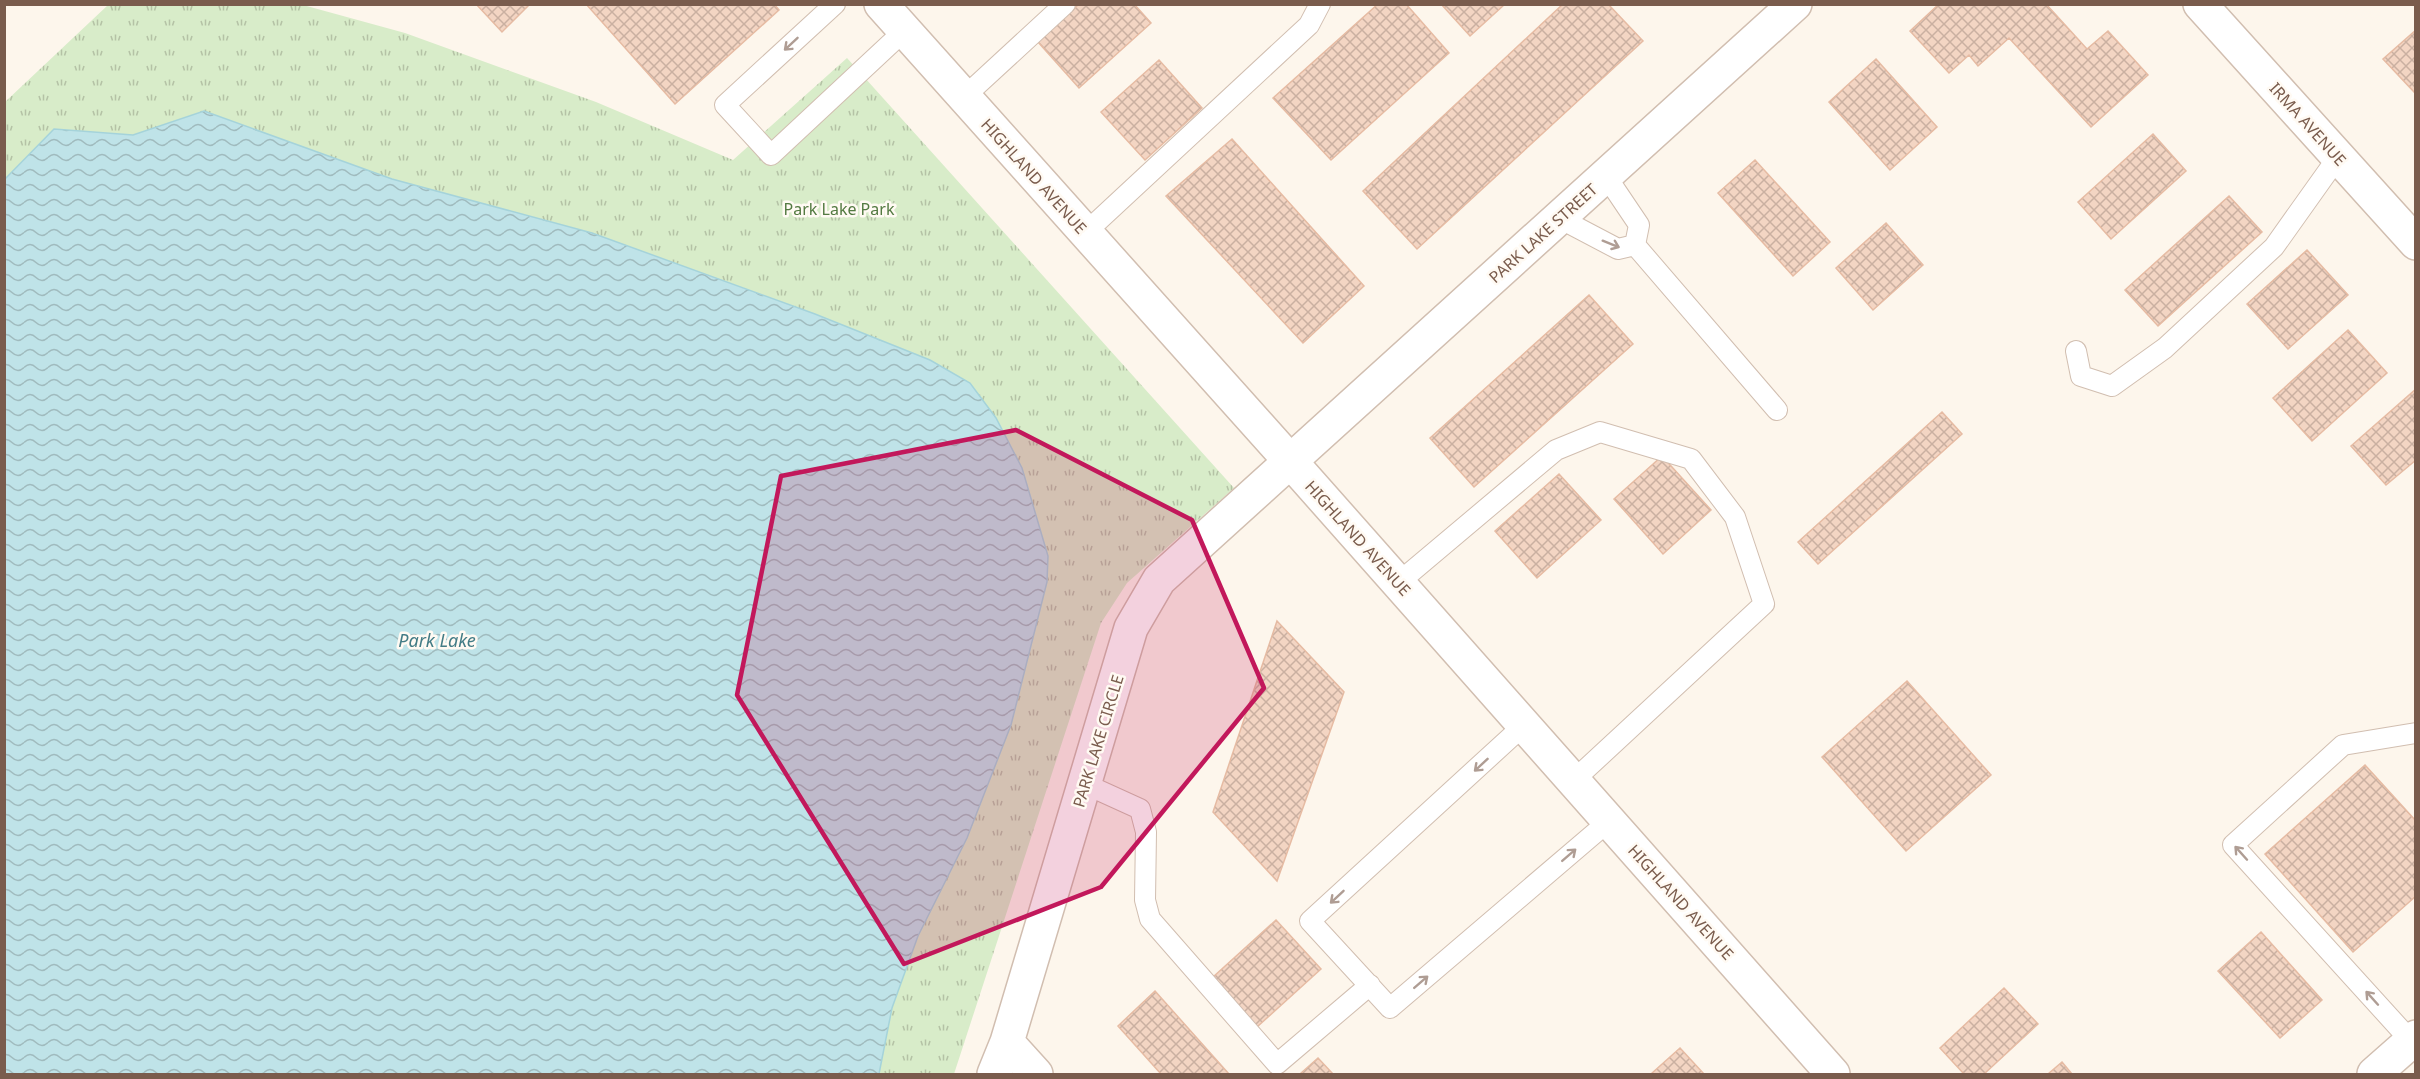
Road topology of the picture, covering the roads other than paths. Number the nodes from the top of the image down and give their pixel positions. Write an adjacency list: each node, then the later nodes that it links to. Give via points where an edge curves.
1 (834, 4): 7 (lane, one-way to 7, via 725,105 771,155)
2 (881, 4): 7 (street, HIGHLAND AVENUE)
3 (1065, 4): 8 (lane)
4 (1320, 4): 12 (lane, via 1310,25)
5 (1795, 4): 10 (street, PARK LAKE STREET)
6 (2200, 4): 9 (street, IRMA AVENUE)
7 (904, 31): 8 (street, HIGHLAND AVENUE)
8 (964, 98): 12 (street, HIGHLAND AVENUE)
9 (2338, 157): 13 (street, IRMA AVENUE); 15 (lane, via 2274,247 2165,348 2112,386 2081,376)
10 (1606, 176): 11 (street, PARK LAKE STREET); 14 (lane, via 1639,225)
11 (1559, 218): 14 (lane, one-way to 14, via 1618,249); 17 (street, PARK LAKE STREET)
12 (1085, 233): 17 (street, HIGHLAND AVENUE)
13 (2415, 243)
14 (1635, 246): 16 (lane)
15 (2076, 351)
16 (1778, 410)
17 (1291, 462): 18 (street, HIGHLAND AVENUE); 22 (street, PARK LAKE CIRCLE, via 1159,580 1131,628)
18 (1398, 583): 19 (street, HIGHLAND AVENUE); 21 (lane, via 1556,450 1589,436 1600,432 1691,459 1736,517 1764,604)
19 (1524, 725): 21 (street, HIGHLAND AVENUE); 24 (lane, one-way to 24, via 1310,921)
20 (2415, 733): 25 (lane, one-way to 20, via 2233,845 2343,745)
21 (1573, 781): 23 (street, HIGHLAND AVENUE)
22 (1085, 784): 24 (lane, via 1140,809 1146,832 1144,900 1150,919 1277,1065); 26 (street, PARK LAKE CIRCLE)
23 (1609, 821): 24 (lane, one-way to 23, via 1390,1008); 29 (street, HIGHLAND AVENUE)
24 (1370, 986)
25 (2413, 1039): 30 (street)
26 (1007, 1042): 27 (street, PARK LAKE CIRCLE); 28 (street)
27 (994, 1074)
28 (1036, 1074)
29 (1833, 1074)
30 (2373, 1074)

